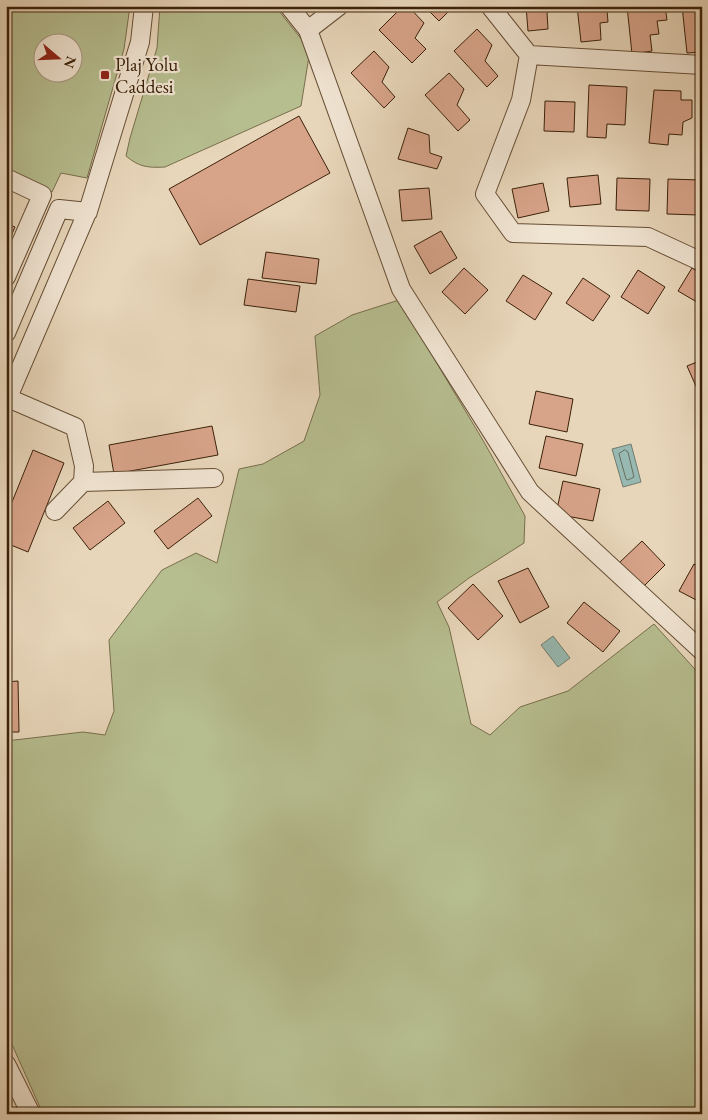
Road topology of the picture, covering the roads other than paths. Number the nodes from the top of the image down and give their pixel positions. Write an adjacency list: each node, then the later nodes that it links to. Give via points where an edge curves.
1 (144, 6): 9 (street, via 140,42)
2 (289, 6): 5 (street)
3 (340, 6): 5 (street)
4 (490, 6): 6 (street)
5 (308, 30): 17 (street, via 397,280 406,297 530,492)
6 (529, 55): 7 (street); 10 (street, via 521,100 485,194 513,233 648,237)
7 (702, 65)
8 (6, 178): 11 (street, via 42,196)
9 (88, 212): 12 (street, via 59,209); 13 (street)
10 (702, 262)
11 (6, 277)
12 (6, 333)
13 (7, 400): 15 (street, via 75,427 84,466)
14 (214, 478): 15 (street)
15 (83, 482): 16 (street)
16 (55, 511)
17 (702, 651)
18 (6, 1064): 19 (street)
19 (31, 1114)

